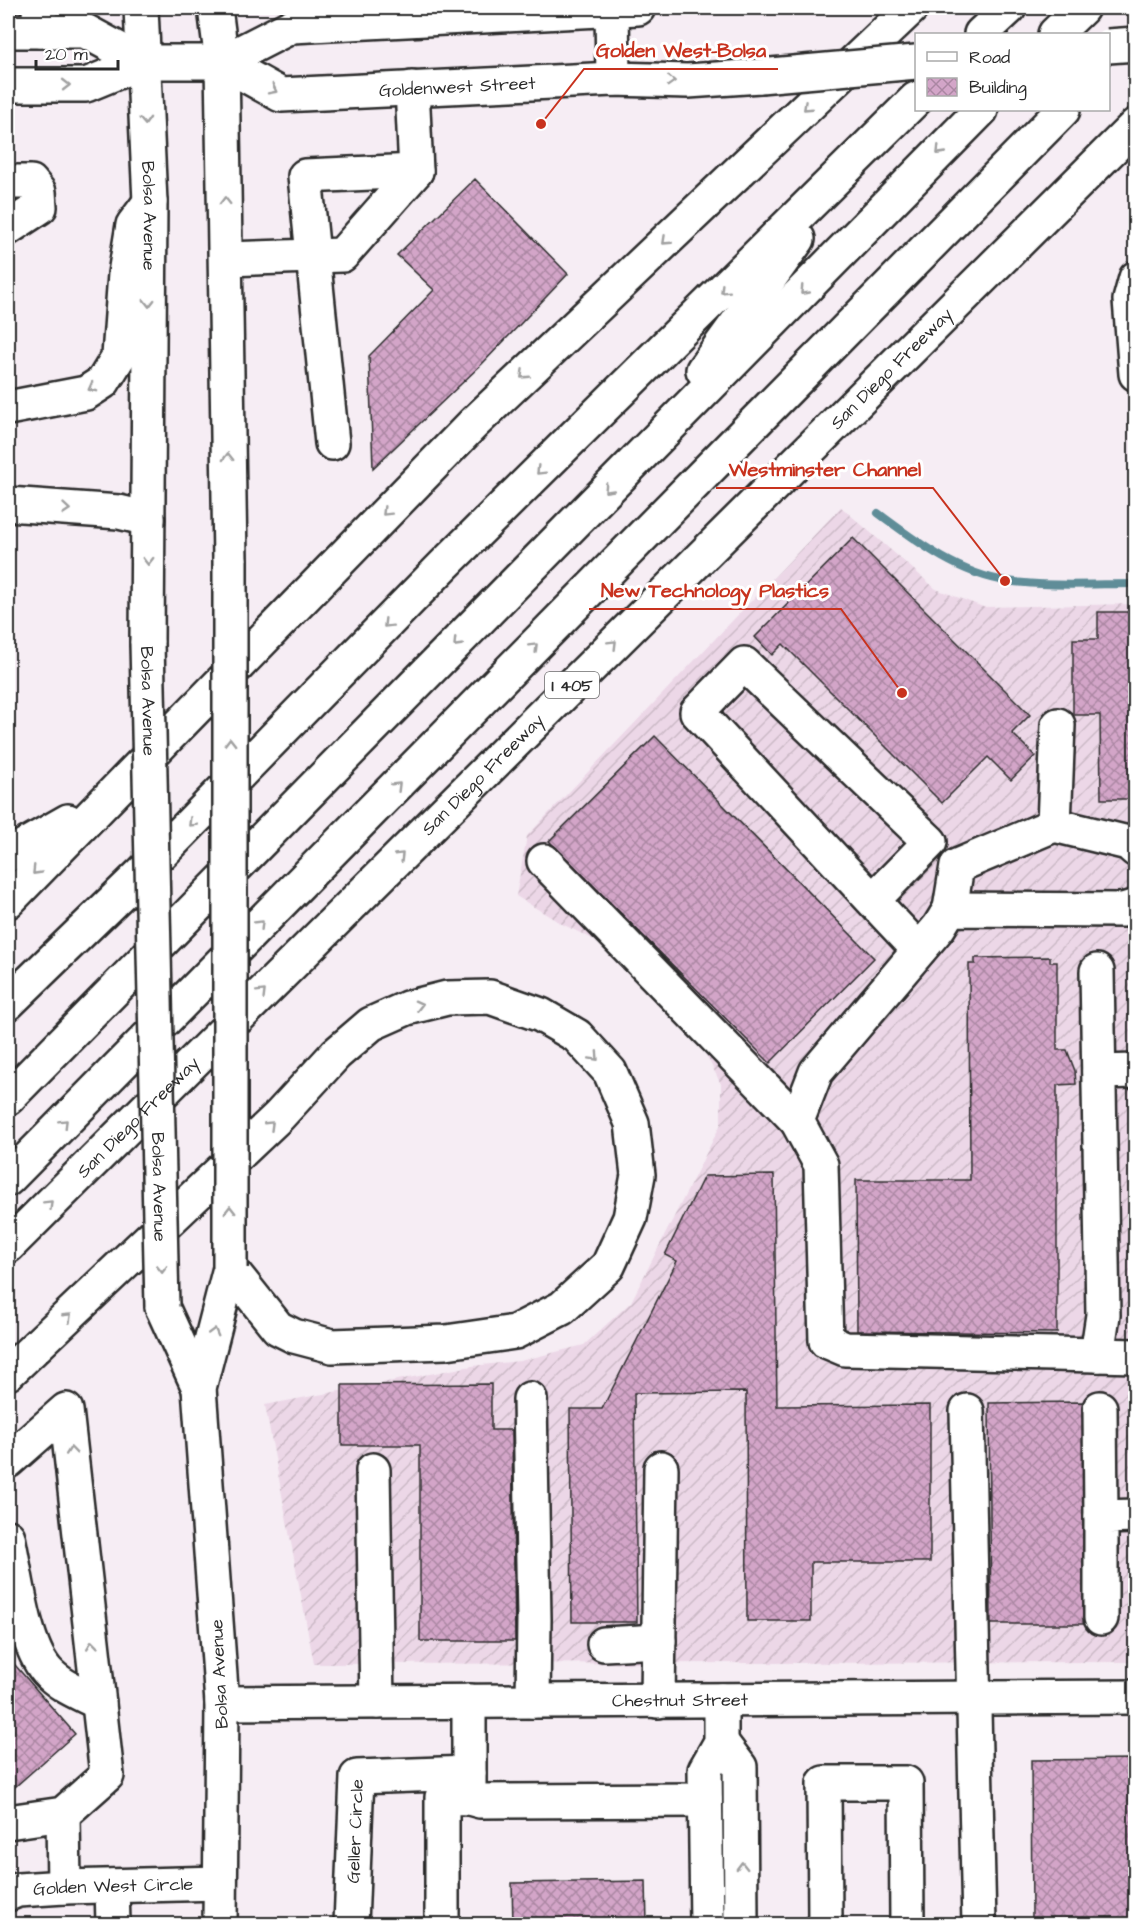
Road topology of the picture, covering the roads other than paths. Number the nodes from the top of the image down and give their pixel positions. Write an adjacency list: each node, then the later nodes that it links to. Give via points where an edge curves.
1 (141, 8): 15 (main road, Bolsa Avenue)
2 (215, 8): 16 (main road, Bolsa Avenue)
3 (620, 8): 16 (main road, Goldenwest Street, via 292,26); 18 (main road)
4 (1008, 8): 9 (main road)
5 (1082, 8): 10 (main road)
6 (903, 13): 40 (main road, one-way to 40, via 473,424)
7 (40, 19): 8 (main road, Goldenwest Street); 15 (main road, Goldenwest Street, via 85,31)
8 (8, 31)
9 (982, 33)
10 (1056, 33)
11 (1136, 36): 14 (main road)
12 (1136, 44): 13 (main road, bridge)
13 (1110, 46)
14 (1110, 61)
15 (142, 62): 16 (main road, Goldenwest Street); 19 (main road, Goldenwest Street, one-way to 15, via 87,85); 28 (main road, Bolsa Avenue, one-way to 28)
16 (222, 62): 20 (main road, Goldenwest Street, one-way to 20, via 281,95); 31 (main road, Bolsa Avenue, one-way to 16)
17 (915, 62): 18 (main road, Goldenwest Street, one-way to 17, bridge, via 688,81)
18 (613, 79): 20 (main road, Goldenwest Street)
19 (8, 85)
20 (412, 88): 26 (main road)
21 (915, 100): 25 (main road)
22 (980, 111): 36 (main road, one-way to 36)
23 (1062, 111): 58 (main road, one-way to 23)
24 (1136, 124): 59 (main road, San Diego Freeway / I 405, one-way to 24)
25 (855, 160): 36 (main road); 53 (main road, one-way to 53)
26 (416, 171): 30 (main road, via 342,255); 30 (main road, via 305,176)
27 (8, 182): 29 (main road, via 31,182 39,192 40,207)
28 (150, 202): 34 (main road, one-way to 34, via 133,225 119,356 103,382 86,393); 38 (main road, Bolsa Avenue, one-way to 38)
29 (8, 228)
30 (314, 256): 31 (main road); 35 (main road)
31 (226, 259): 60 (main road, Bolsa Avenue, one-way to 31, bridge)
32 (1136, 278): 33 (main road, via 1130,300)
33 (1136, 374)
34 (8, 408)
35 (332, 443)
36 (639, 458): 56 (main road, one-way to 56)
37 (8, 504): 38 (main road, one-way to 38, via 119,512)
38 (148, 519): 64 (main road, Bolsa Avenue, one-way to 64, bridge, via 147,643 162,1307)
39 (1058, 725): 41 (main road)
40 (105, 798): 44 (main road); 48 (main road, one-way to 48)
41 (1054, 825): 43 (main road, via 1128,843); 46 (main road)
42 (930, 842): 46 (main road); 47 (main road); 47 (main road, via 744,664 697,712)
43 (1136, 849)
44 (8, 855)
45 (544, 861): 57 (main road)
46 (957, 866): 50 (main road)
47 (873, 900): 51 (main road)
48 (8, 901)
49 (1136, 906): 50 (main road, via 1123,910)
50 (950, 909): 51 (main road)
51 (919, 950): 57 (main road, via 816,1072)
52 (1097, 971): 55 (main road)
53 (8, 1003)
54 (1136, 1071): 55 (main road)
55 (1099, 1072): 61 (main road, via 1102,1315)
56 (8, 1098)
57 (797, 1121): 61 (main road, via 821,1165 826,1341 845,1349)
58 (8, 1179)
59 (8, 1246)
60 (230, 1268): 63 (main road, one-way to 60, via 279,1116 336,1054 371,1024 407,1008 447,998 490,997 541,1015 577,1036 609,1072 632,1123 638,1175 630,1218 608,1266 562,1308 515,1332 446,1342 318,1344 278,1328); 64 (main road, Bolsa Avenue, one-way to 60)
61 (1097, 1355): 62 (main road)
62 (1136, 1356)
63 (8, 1373)
64 (199, 1388): 85 (main road, Bolsa Avenue)
65 (530, 1399): 81 (main road)
66 (1100, 1408): 72 (main road)
67 (968, 1412): 77 (main road)
68 (8, 1461): 84 (main road, one-way to 68, via 66,1410)
69 (661, 1468): 75 (main road)
70 (374, 1470): 83 (main road)
71 (1136, 1516): 72 (main road)
72 (1101, 1517): 74 (main road)
73 (8, 1537): 84 (main road, via 24,1622 45,1669)
74 (1101, 1618)
75 (659, 1641): 76 (main road); 82 (main road)
76 (604, 1644)
77 (976, 1698): 78 (main road, Chestnut Street); 79 (main road, Chestnut Street); 103 (main road)
78 (1136, 1698)
79 (721, 1700): 82 (main road, Chestnut Street); 86 (main road)
80 (470, 1701): 81 (main road, Chestnut Street); 83 (main road, Chestnut Street); 87 (main road)
81 (533, 1701): 82 (main road, Chestnut Street)
82 (658, 1701)
83 (377, 1702): 85 (main road, Chestnut Street)
84 (99, 1703): 89 (main road, via 106,1775)
85 (222, 1703): 91 (main road, Bolsa Avenue)
86 (721, 1742): 88 (main road, via 705,1770); 100 (main road, one-way to 86, via 740,1767)
87 (469, 1785): 88 (main road, via 480,1801); 97 (main road, Geller Circle, via 357,1777); 98 (main road, via 442,1797)
88 (705, 1800): 99 (main road)
89 (63, 1814): 90 (main road); 93 (main road)
90 (8, 1822)
91 (220, 1883): 92 (main road, Golden West Circle); 96 (main road, Bolsa Avenue)
92 (112, 1886): 93 (main road, Golden West Circle); 95 (main road)
93 (64, 1887): 94 (main road, Golden West Circle)
94 (8, 1894)
95 (113, 1924)
96 (220, 1924)
97 (351, 1924)
98 (442, 1924)
99 (707, 1924)
100 (741, 1924)
101 (825, 1924): 102 (main road, via 824,1783 906,1783)
102 (907, 1924)
103 (979, 1924)

